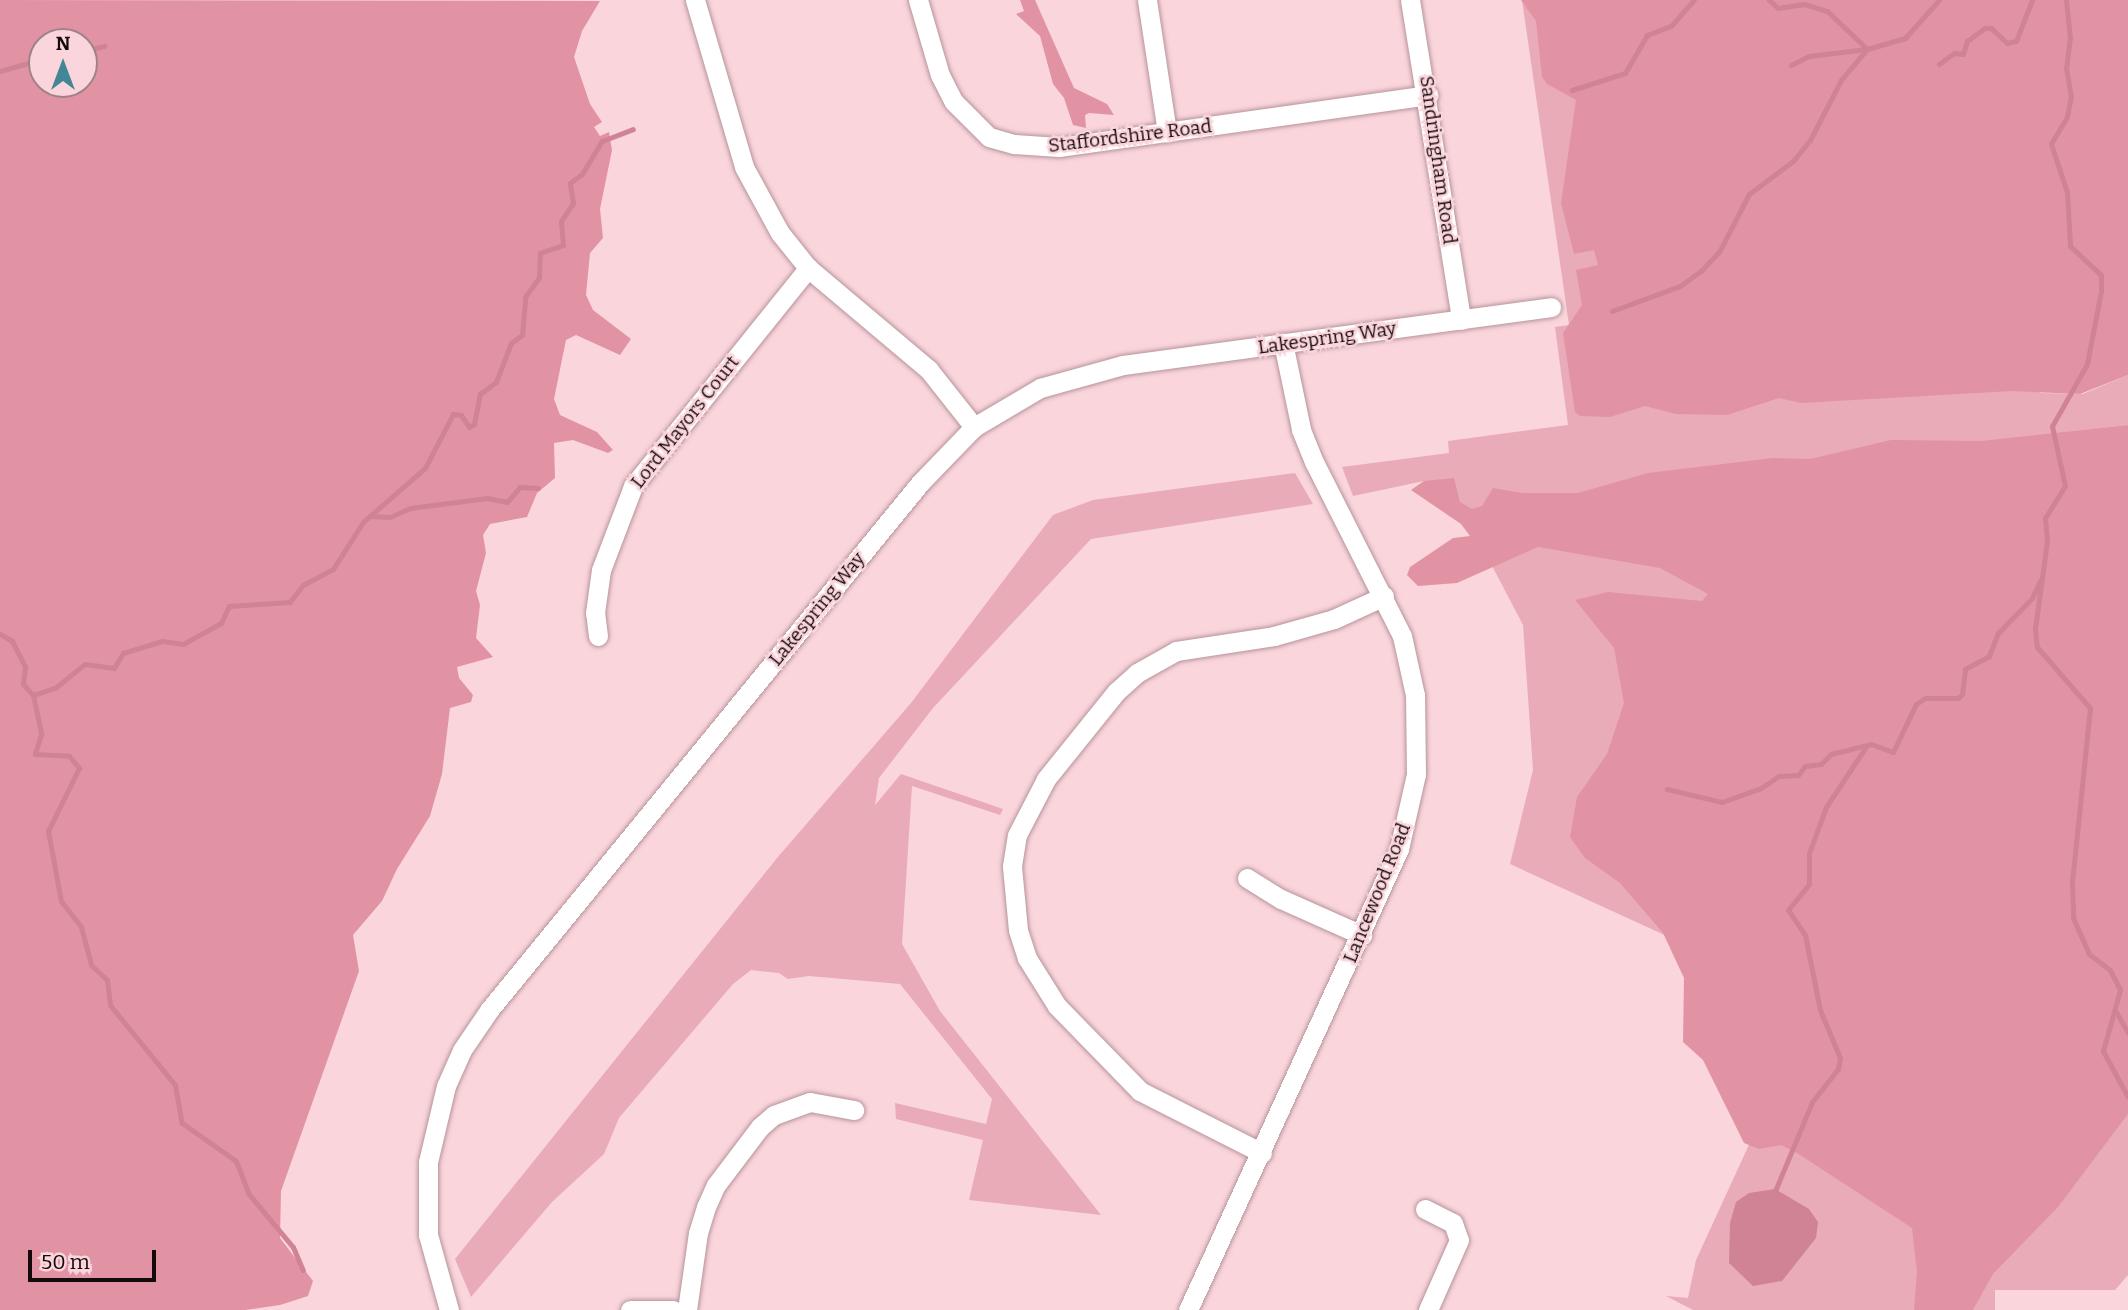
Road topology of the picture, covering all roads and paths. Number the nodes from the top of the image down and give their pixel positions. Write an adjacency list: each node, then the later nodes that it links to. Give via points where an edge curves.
1 (695, 0): 7 (street, via 744,167 763,207)
2 (918, 0): 6 (street, Staffordshire Road, via 940,75 954,102 989,137 1035,148)
3 (1147, 0): 6 (street)
4 (1410, 0): 5 (street, Sandringham Road)
5 (1428, 95): 6 (street, Staffordshire Road); 9 (street, Sandringham Road)
6 (1167, 133)
7 (808, 268): 11 (street, via 929,370); 13 (street, Lord Mayors Court, via 633,486 601,570 596,592)
8 (1551, 307): 9 (street, Lakespring Way)
9 (1461, 320): 10 (street, Lakespring Way)
10 (1283, 343): 11 (street, Lakespring Way, via 1084,373 1040,388); 12 (street, Lancewood Road, via 1301,429)
11 (974, 427): 19 (street, Lakespring Way, via 919,483 490,1009 462,1050 446,1086 428,1162 428,1235)
12 (1384, 596): 15 (street, Lancewood Road, via 1402,636 1415,695 1416,774 1399,849); 17 (street, via 1334,619 1274,636 1177,650 1137,673 1116,692 1046,779 1017,835 1012,866 1018,930 1027,958 1057,1006 1140,1091)
13 (598, 636)
14 (1247, 878): 15 (street, via 1281,899)
15 (1362, 935): 17 (street, Lancewood Road)
16 (854, 1110): 22 (street, via 810,1102 774,1115 760,1127 716,1185 706,1208)
17 (1262, 1153): 23 (street, Lancewood Road)
18 (1425, 1209): 24 (street, via 1453,1223 1460,1240)
19 (449, 1310)
20 (630, 1310): 21 (street)
21 (673, 1310)
22 (687, 1310)
23 (1188, 1310)
24 (1428, 1310)

